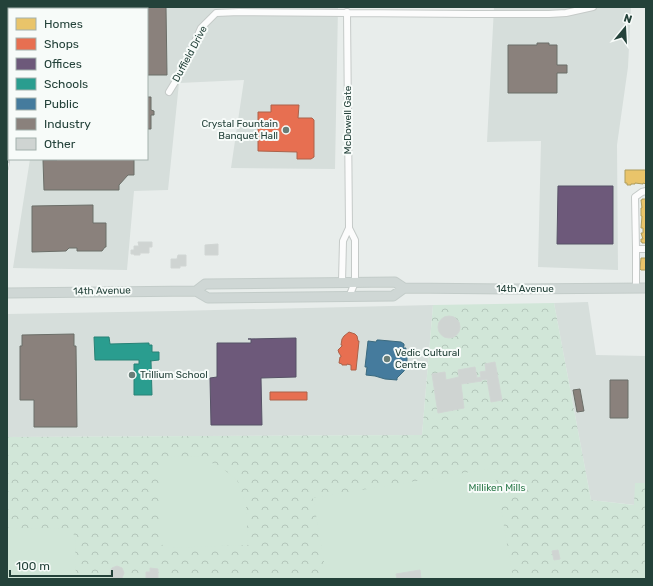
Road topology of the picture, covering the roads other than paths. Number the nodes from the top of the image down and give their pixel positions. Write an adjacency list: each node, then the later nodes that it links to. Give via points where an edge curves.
1 (593, 7): 2 (street, Duffield Drive, via 549,14)
2 (347, 12): 3 (street, Duffield Drive, via 216,13 201,28 183,69); 5 (street, McDowell Gate)
3 (169, 92)
4 (646, 191): 6 (street, via 635,197)
5 (349, 228): 8 (street, McDowell Gate, via 343,241); 9 (street, McDowell Gate, via 355,240)
6 (636, 249): 7 (street); 11 (street)
7 (646, 249)
8 (342, 282): 9 (main road, 14th Avenue); 13 (main road, 14th Avenue, via 205,284)
9 (354, 282): 10 (main road, 14th Avenue, via 395,282); 15 (street, McDowell Gate)
10 (404, 288): 11 (main road, 14th Avenue); 15 (main road, 14th Avenue, via 393,296)
11 (636, 288): 12 (main road, 14th Avenue)
12 (646, 288)
13 (196, 291): 14 (main road, 14th Avenue); 15 (main road, 14th Avenue, via 208,298)
14 (7, 293)
15 (349, 296)

